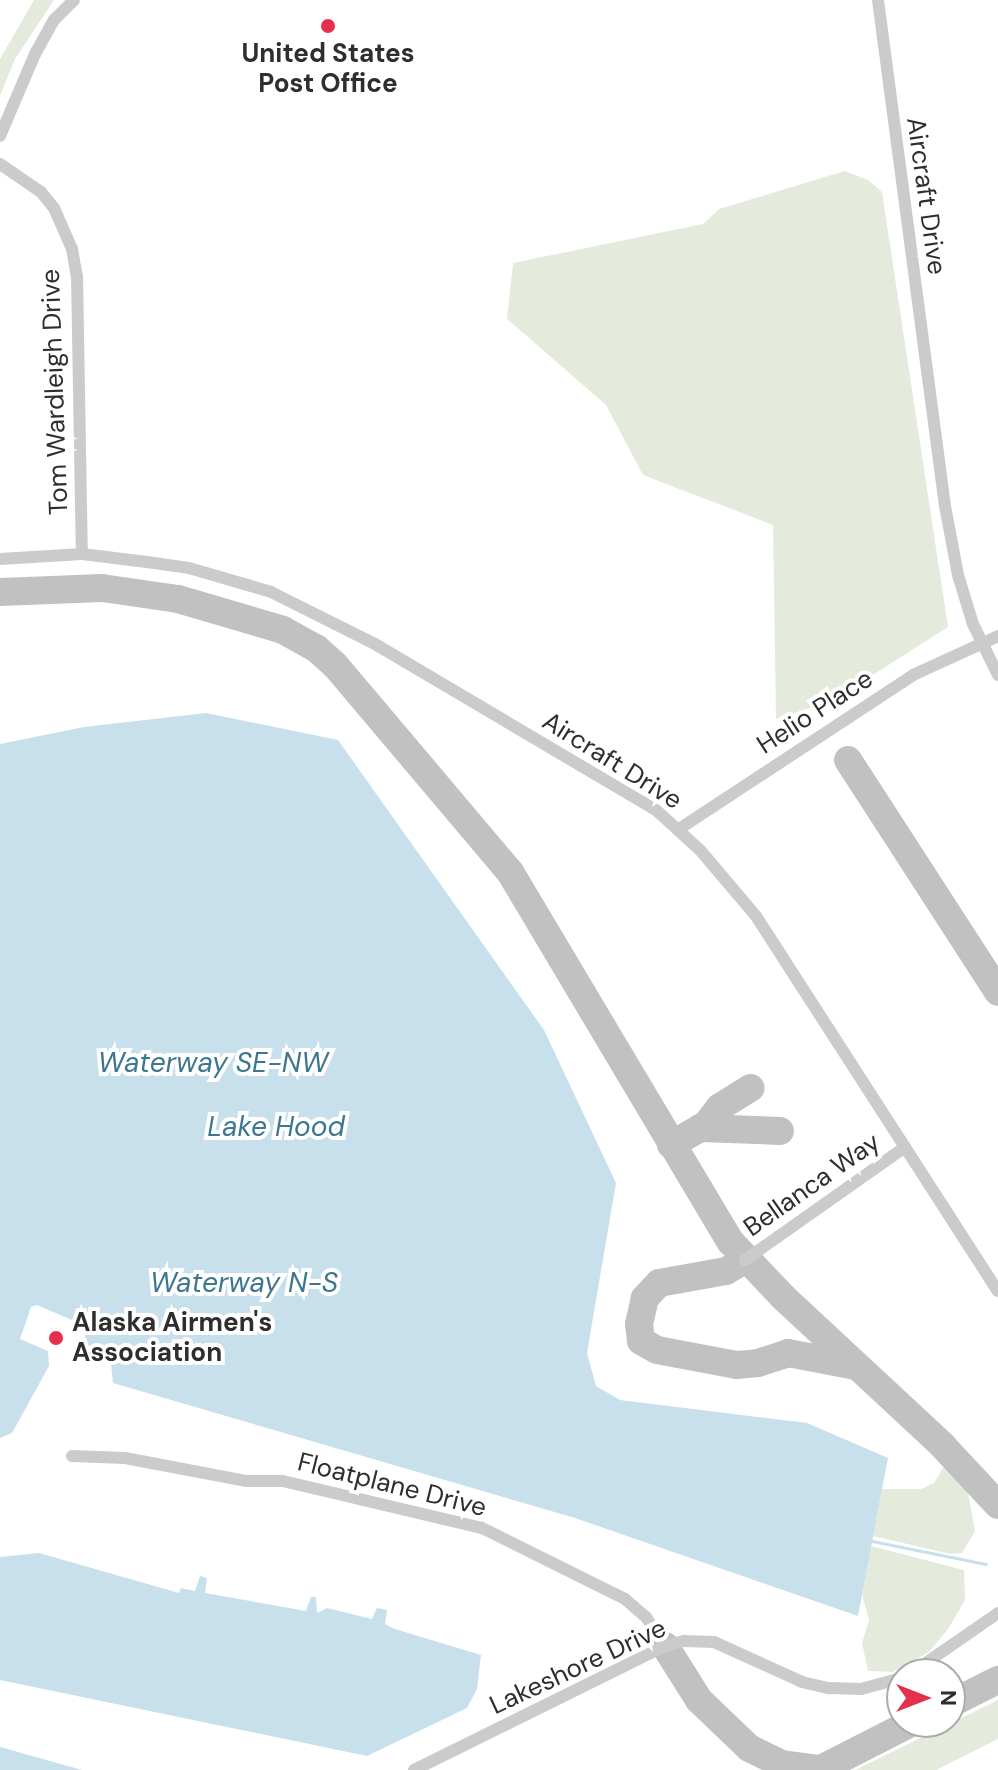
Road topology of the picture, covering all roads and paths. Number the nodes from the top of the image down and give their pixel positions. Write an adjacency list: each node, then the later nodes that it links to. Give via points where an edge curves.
1 (74, 0): 3 (street, via 54,20 35,54)
2 (878, 0): 8 (street, Aircraft Drive, via 945,506 958,575)
3 (0, 136)
4 (0, 164): 5 (street, Tom Wardleigh Drive, via 41,192 72,249 77,276)
5 (82, 554): 6 (street, Aircraft Drive); 10 (street, Aircraft Drive, via 189,568 271,592 375,644 656,810)
6 (0, 559)
7 (998, 636): 8 (street, Helio Place)
8 (982, 644): 9 (street, Aircraft Drive); 10 (street, Helio Place, via 913,675)
9 (998, 675)
10 (679, 829): 11 (street, Aircraft Drive, via 756,916)
11 (905, 1147): 12 (street, Bellanca Way); 13 (street, Aircraft Drive)
12 (745, 1260)
13 (998, 1291)
14 (72, 1456): 16 (street, Floatplane Drive, via 125,1458 247,1481 283,1481 482,1528 625,1599 646,1617)
15 (998, 1613): 17 (street)
16 (665, 1646): 18 (street, Lakeshore Drive, via 714,1642 802,1682 829,1688 861,1689); 19 (street, Lakeshore Drive)
17 (933, 1658)
18 (886, 1682)
19 (414, 1770)

